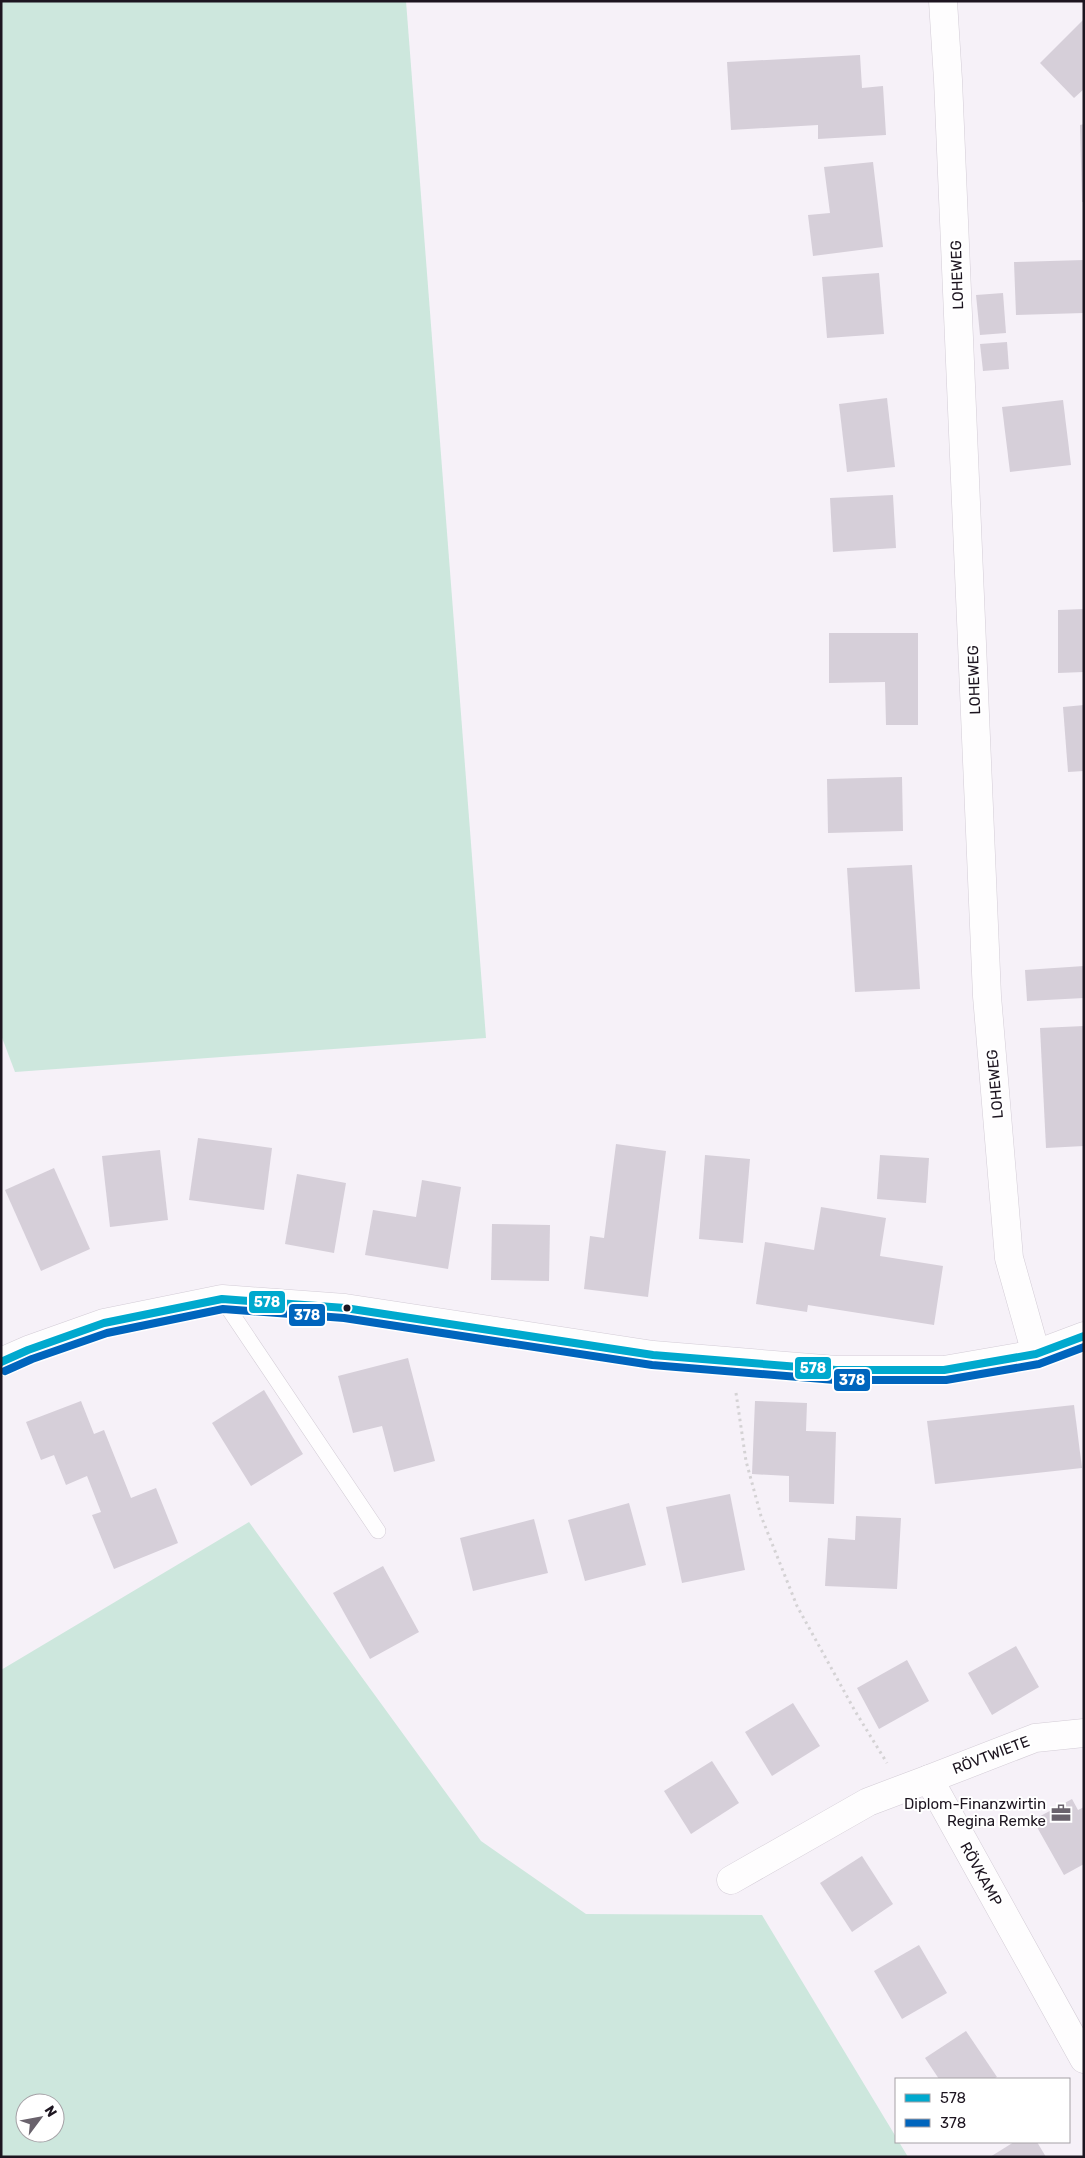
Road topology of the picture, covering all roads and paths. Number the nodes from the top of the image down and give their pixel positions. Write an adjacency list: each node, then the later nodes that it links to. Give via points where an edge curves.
1 (943, 1): 4 (street, LOHEWEG, via 987,996 1009,1258)
2 (222, 1299): 5 (street, via 104,1323); 6 (street, via 345,1308 634,1353); 7 (lane)
3 (1084, 1336): 4 (street)
4 (1036, 1354): 6 (street, via 944,1370 836,1370)
5 (1, 1362)
6 (731, 1363): 10 (path, via 746,1461 761,1516 797,1606)
7 (378, 1531)
8 (1084, 1733): 9 (street, RÖVTWIETE, via 1035,1738)
9 (929, 1779): 10 (street); 12 (street, RÖVKAMP)
10 (902, 1789): 11 (street, via 868,1802)
11 (731, 1880)
12 (1084, 2059)

